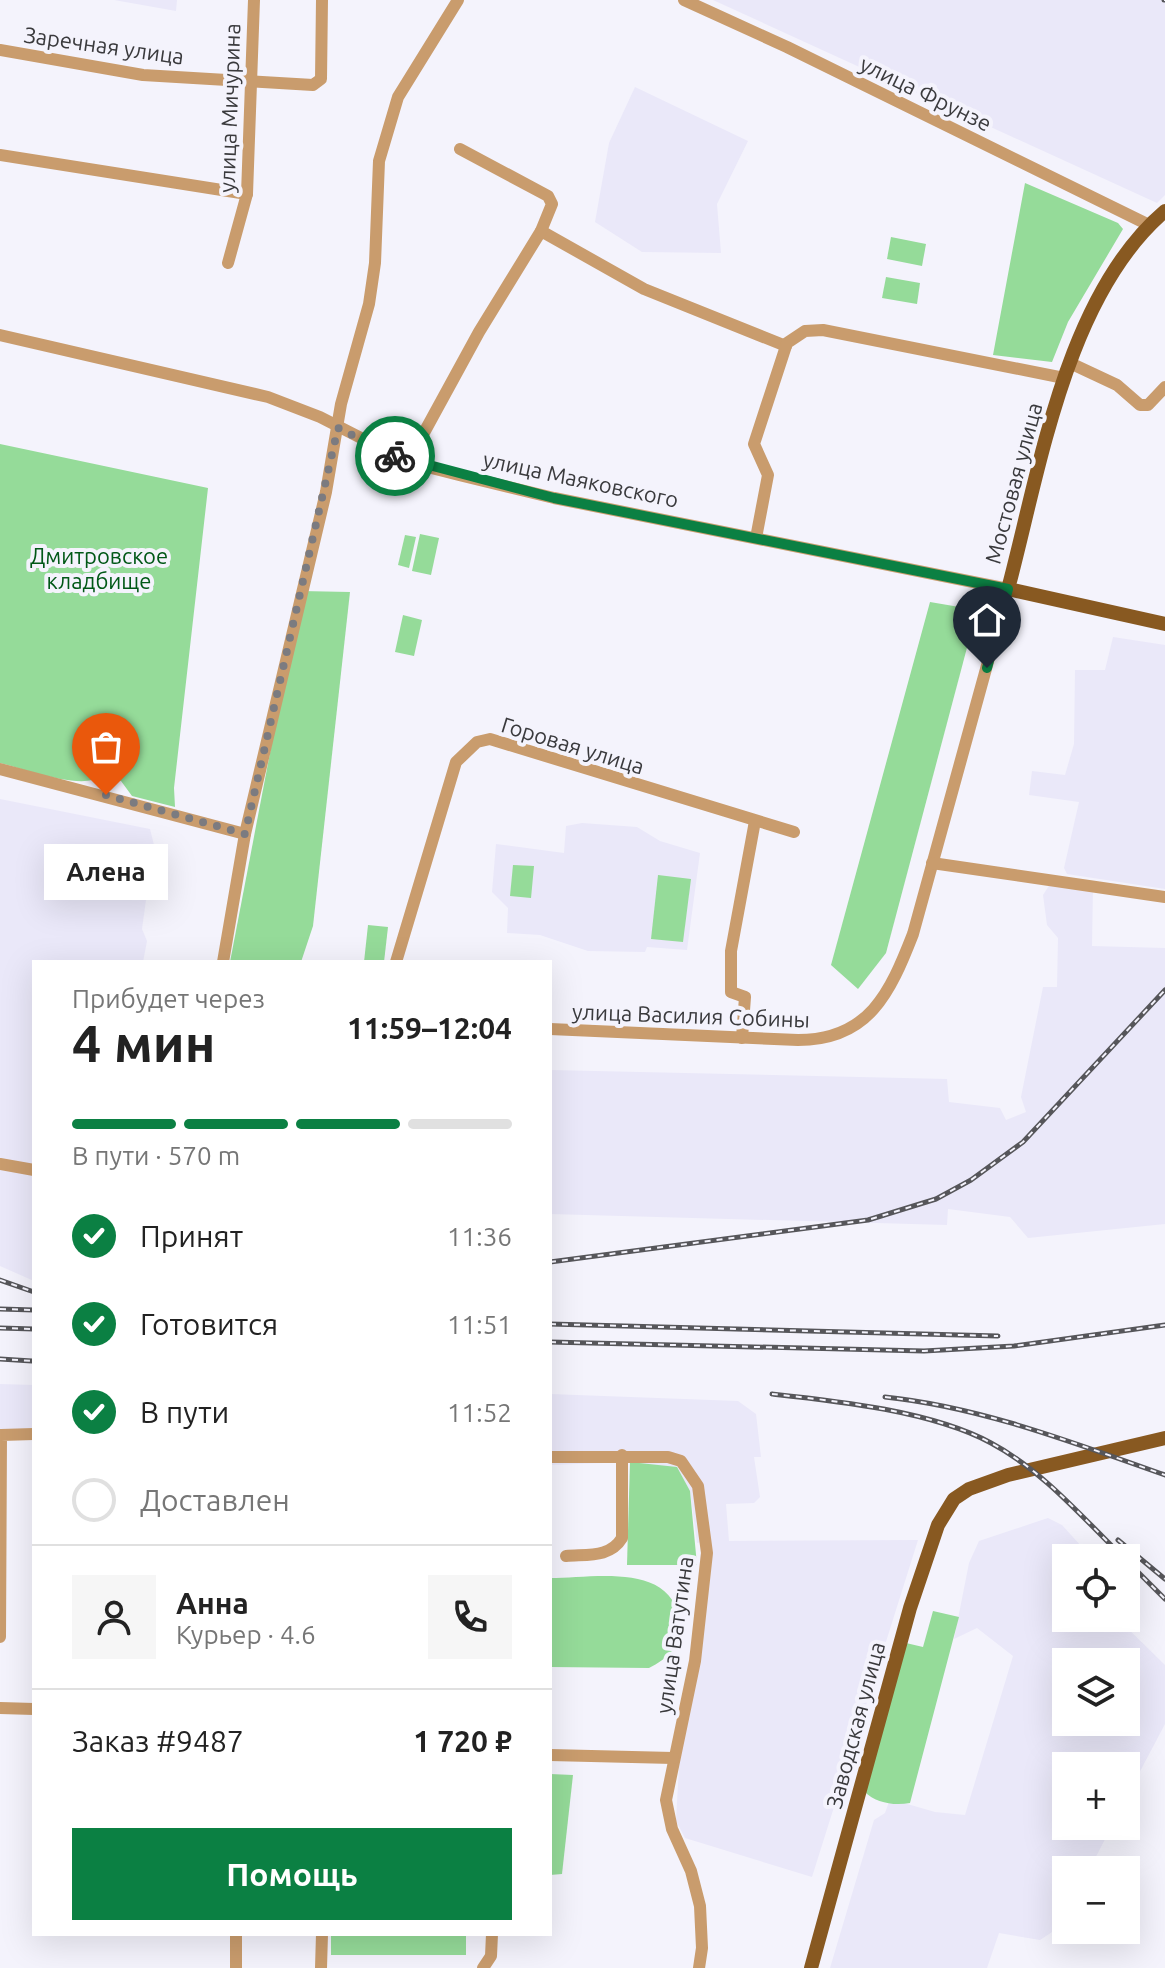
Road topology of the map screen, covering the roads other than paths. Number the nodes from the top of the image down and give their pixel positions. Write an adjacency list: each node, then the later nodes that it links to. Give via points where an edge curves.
1 (254, 0): 6 (street, улица Мичурина)
2 (322, 0): 6 (street, Заречная улица, via 321,79 313,85)
3 (458, 0): 19 (street, via 409,77 387,130 379,161 369,304)
4 (684, 0): 11 (street, улица Фрунзе)
5 (0, 50): 6 (street, Заречная улица, via 143,75)
6 (250, 80): 9 (street, улица Мичурина)
7 (460, 149): 12 (street, via 548,196 552,204)
8 (0, 155): 9 (street)
9 (247, 194): 13 (street, улица Мичурина)
10 (1165, 211): 11 (main road, Мостовая улица)
11 (1149, 225): 16 (main road, Мостовая улица, via 1092,308)
12 (541, 231): 15 (street, via 644,289); 20 (street)
13 (228, 263)
14 (0, 335): 19 (street, улица Маяковского, via 268,397)
15 (786, 346): 17 (street, via 805,331 823,330); 21 (street, via 754,444 768,475)
16 (1070, 363): 17 (main road, Мостовая улица); 18 (street, via 1117,385 1140,405 1148,405)
17 (1064, 378): 22 (main road, Мостовая улица)
18 (1165, 387)
19 (338, 428): 20 (street, улица Маяковского); 27 (street)
20 (408, 462): 21 (street, улица Маяковского, via 554,498)
21 (756, 538): 22 (street, улица Маяковского)
22 (1008, 589): 23 (main road, улица Маяковского); 28 (street, Мостовая улица)
23 (1165, 624)
24 (0, 769): 27 (street)
25 (755, 821): 26 (street, Горовая улица); 31 (street, Горовая улица, via 490,739 477,742 456,762); 34 (street, via 731,951 731,992 745,997 747,1010)
26 (794, 832)
27 (245, 834): 30 (street)
28 (932, 863): 29 (street); 32 (street, Мостовая улица)
29 (1165, 897)
30 (223, 960)
31 (397, 960)
32 (898, 974): 34 (street, улица Василия Собины, via 881,1002 842,1035 822,1040)
33 (552, 1029): 34 (street, улица Василия Собины)
34 (742, 1038)
35 (0, 1164): 36 (street)
36 (32, 1170)
37 (32, 1434): 38 (street)
38 (1, 1435): 43 (street)
39 (1165, 1438): 55 (main road, Заводская улица, via 1008,1475 954,1499 938,1525 910,1608)
40 (622, 1455): 41 (street, улица Ватутина); 42 (street, via 622,1538 606,1553); 47 (street, улица Ватутина, via 681,1461 698,1486 703,1510 707,1553 695,1661)
41 (552, 1457)
42 (566, 1556)
43 (0, 1637)
44 (0, 1708): 45 (street)
45 (32, 1709)
46 (552, 1755): 47 (street)
47 (673, 1758): 54 (street, улица Ватутина, via 666,1800 700,1906)
48 (236, 1936): 51 (street)
49 (322, 1936): 52 (street)
50 (492, 1936): 53 (street, via 491,1956)
51 (236, 1968)
52 (321, 1968)
53 (483, 1968)
54 (699, 1968)
55 (811, 1968)

